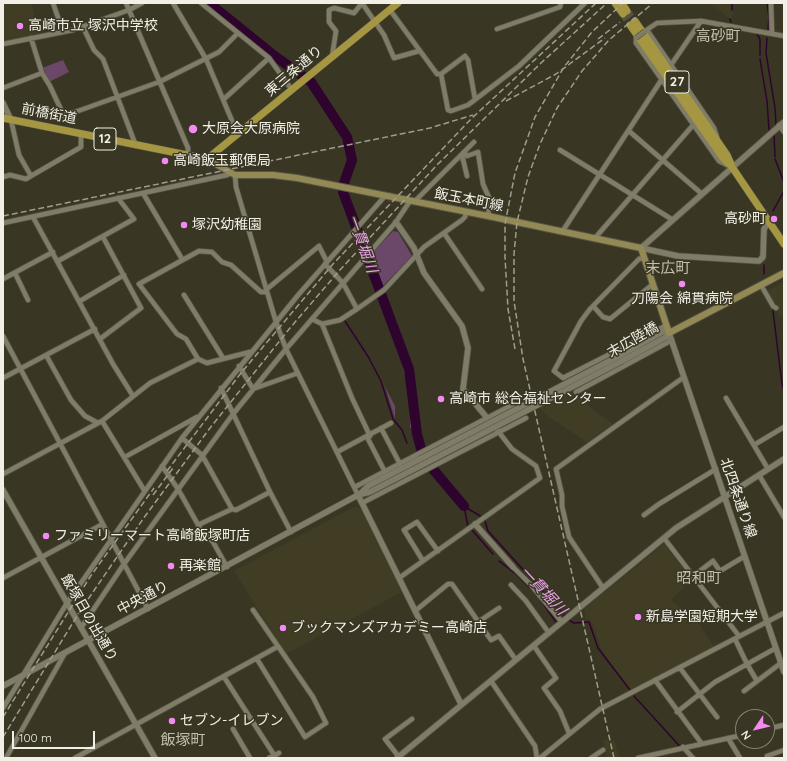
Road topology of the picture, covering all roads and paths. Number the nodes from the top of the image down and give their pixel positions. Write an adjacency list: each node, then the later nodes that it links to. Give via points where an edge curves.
1 (53, 3): 21 (street)
2 (126, 3): 13 (street)
3 (142, 3): 13 (street)
4 (173, 3): 30 (street)
5 (201, 3): 22 (street)
6 (362, 3): 15 (street); 28 (street, via 354,13 334,8 329,10 329,22 336,31)
7 (398, 3): 14 (main road, 東三条通り)
8 (561, 3): 19 (street, via 560,7)
9 (585, 3): 40 (street, via 519,66)
10 (615, 3): 11 (main road, via 625,13)
11 (622, 3)
12 (771, 3): 23 (street)
13 (129, 10): 18 (street); 35 (street)
14 (390, 10): 15 (main road, 東三条通り); 27 (street)
15 (375, 22): 27 (street, via 394,58); 28 (main road, 東三条通り)
16 (701, 22): 20 (street, via 657,23); 23 (street); 31 (street)
17 (632, 23): 52 (main road, 27)
18 (84, 27): 21 (street); 38 (street, via 94,50 103,59)
19 (497, 29)
20 (646, 31): 31 (street); 34 (street, bridge, via 636,38 636,43)
21 (62, 32): 25 (street)
22 (238, 33): 29 (street); 30 (street, via 219,52)
23 (772, 34): 24 (street)
24 (784, 36)
25 (31, 38): 26 (street); 32 (street)
26 (3, 44)
27 (420, 50): 33 (street, via 437,74)
28 (332, 57): 37 (main road, 東三条通り)
29 (269, 58): 37 (street); 39 (street)
30 (206, 59): 35 (street); 39 (street)
31 (671, 66): 52 (street, via 712,124)
32 (42, 73): 36 (street); 38 (street, via 64,116)
33 (441, 74): 40 (street, via 448,110 468,105); 40 (street, via 466,56)
34 (662, 79): 44 (street); 46 (street)
35 (159, 82): 38 (street); 55 (street, via 188,148)
36 (3, 88)
37 (292, 90): 49 (main road, 東三条通り)
38 (117, 98): 51 (street)
39 (224, 99): 49 (street)
40 (475, 99)
41 (3, 103): 43 (street)
42 (3, 118): 43 (main road, 前橋街道 / 12)
43 (11, 120): 48 (main road, 前橋街道 / 12); 61 (street, via 18,156)
44 (694, 124): 52 (street); 57 (street)
45 (782, 124): 47 (street); 58 (street)
46 (629, 131): 57 (street); 60 (street)
47 (784, 132)
48 (81, 134): 51 (main road, 前橋街道 / 12); 61 (street, via 81,148)
49 (238, 135): 56 (main road, 東三条通り)
50 (474, 142): 54 (street)
51 (136, 146): 55 (main road, 前橋街道 / 12)
52 (716, 148): 58 (main road, 27)
53 (560, 150): 60 (street)
54 (463, 154): 62 (street); 69 (street); 71 (street, via 467,156 478,152 483,184 490,200)
55 (188, 155): 56 (main road, 前橋街道 / 12)
56 (207, 159): 59 (main road, 飯玉本町線)
57 (663, 160): 65 (street); 66 (street)
58 (732, 168): 66 (street); 75 (main road, 27)
59 (233, 174): 64 (street); 67 (main road, 飯玉本町線, via 280,176); 99 (street)
60 (600, 175): 65 (street); 77 (street)
61 (31, 176): 63 (street)
62 (467, 176)
63 (3, 177)
64 (143, 193): 68 (street); 86 (street)
65 (633, 194): 73 (street); 80 (street)
66 (702, 194): 73 (street)
67 (385, 196): 69 (main road, 飯玉本町線); 88 (street)
68 (118, 198): 72 (street); 79 (street, via 134,219)
69 (412, 202): 70 (main road, 飯玉本町線); 74 (street)
70 (466, 212): 71 (main road, 飯玉本町線); 78 (street, via 462,220)
71 (488, 216): 77 (main road, 飯玉本町線)
72 (34, 217): 76 (street); 83 (street)
73 (673, 220): 82 (street)
74 (396, 222): 84 (street); 93 (street)
75 (769, 222): 81 (main road, 27); 82 (street, via 764,229 763,257 759,261 678,256)
76 (3, 223)
77 (562, 232): 80 (main road, 飯玉本町線)
78 (444, 233): 84 (street); 98 (street)
79 (103, 237): 87 (street); 91 (street)
80 (595, 238): 82 (main road, 飯玉本町線)
81 (784, 244)
82 (641, 248): 85 (main road)
83 (53, 252): 87 (street); 90 (street)
84 (417, 254): 104 (street, via 384,290); 135 (street, via 424,273 464,332 468,348 463,389)
85 (644, 258): 95 (main road); 103 (street)
86 (182, 259): 94 (street); 99 (street, via 199,251 212,252 261,292)
87 (58, 261): 102 (street)
88 (326, 263): 93 (street); 99 (street, via 319,246); 107 (street)
89 (784, 272): 96 (main road)
90 (15, 273): 92 (street); 101 (street)
91 (124, 275): 97 (street); 102 (street)
92 (3, 279)
93 (343, 283): 104 (street); 106 (street)
94 (139, 284): 97 (street); 120 (street, via 176,334 186,339)
95 (653, 284): 103 (street, via 610,319 603,317); 109 (main road)
96 (761, 286): 105 (street); 111 (main road)
97 (131, 288): 113 (street, via 141,308)
98 (482, 289)
99 (267, 290): 107 (street)
100 (184, 295): 119 (street)
101 (28, 300)
102 (80, 301): 110 (street)
103 (593, 306): 117 (street, via 581,321 554,371 563,378)
104 (357, 308): 108 (street, via 340,320)
105 (776, 308)
106 (312, 319): 108 (street); 115 (street)
107 (276, 322): 115 (street); 116 (street)
108 (322, 324): 142 (street)
109 (667, 325): 111 (main road); 117 (street)
110 (95, 329): 113 (street); 118 (street)
111 (670, 333): 114 (street, 北四条通り線); 121 (street, 末広陸橋)
112 (3, 336): 123 (street)
113 (100, 339): 130 (street)
114 (672, 340): 121 (street); 125 (street, 北四条通り線)
115 (286, 349): 124 (street); 128 (street)
116 (250, 352): 119 (street); 122 (street)
117 (613, 352): 121 (street)
118 (46, 355): 123 (street); 137 (street, via 70,400 85,416)
119 (222, 358): 120 (street, via 207,363)
120 (198, 359): 130 (street, via 150,383)
121 (620, 361): 129 (street); 149 (street, 末広陸橋, bridge)
122 (239, 366): 127 (street); 128 (street)
123 (21, 369): 126 (street); 144 (street)
124 (298, 373): 128 (street); 146 (street)
125 (684, 377): 153 (street, 北四条通り線); 186 (street, via 556,469 569,537)
126 (3, 378)
127 (221, 388): 133 (street); 134 (street)
128 (253, 389): 133 (street)
129 (576, 392)
130 (134, 396): 137 (street)
131 (726, 398): 145 (street)
132 (512, 405): 135 (street)
133 (233, 414): 147 (street); 162 (street)
134 (198, 416): 143 (street); 148 (street)
135 (486, 418): 141 (street); 149 (street)
136 (526, 418): 141 (street)
137 (100, 422): 144 (street); 148 (street)
138 (391, 423): 140 (street)
139 (784, 427): 145 (street)
140 (381, 428): 142 (street); 151 (street)
141 (498, 432): 165 (street); 170 (street, via 512,449 536,466 540,478)
142 (369, 436): 146 (street); 155 (street)
143 (182, 438): 147 (street); 152 (street)
144 (61, 443): 156 (street); 169 (street)
145 (754, 445): 154 (street)
146 (337, 452): 158 (street)
147 (202, 455): 159 (street); 166 (street)
148 (125, 457): 161 (street)
149 (422, 457): 151 (street); 163 (street, 末広陸橋, via 370,492)
150 (784, 460): 154 (street)
151 (400, 464): 155 (street)
152 (162, 466): 159 (street); 161 (street)
153 (716, 469): 164 (street, 北四条通り線); 167 (street)
154 (768, 469): 157 (street)
155 (385, 472): 158 (street)
156 (3, 474)
157 (759, 475): 164 (street); 168 (street)
158 (355, 487): 163 (street)
159 (178, 489): 171 (street); 179 (street)
160 (3, 490): 177 (street, 飯塚日の出通り)
161 (144, 490): 173 (street)
162 (270, 492): 166 (street, via 236,510); 172 (street)
163 (358, 495): 165 (street); 172 (street, 中央通り)
164 (725, 496): 174 (street); 176 (street, 北四条通り線)
165 (362, 503): 184 (street)
166 (232, 509): 171 (street)
167 (644, 515)
168 (784, 517)
169 (103, 524): 173 (street); 177 (street)
170 (475, 524): 175 (street); 181 (street)
171 (198, 526): 180 (street, via 213,542)
172 (291, 532): 180 (street, 中央通り)
173 (111, 538): 179 (street); 187 (street)
174 (664, 538): 182 (street); 186 (street)
175 (438, 551): 178 (street); 178 (street, via 417,522 404,530)
176 (745, 556): 182 (street, via 720,571 713,561); 195 (street, 北四条通り線)
177 (40, 557): 183 (street); 187 (street, 飯塚日の出通り)
178 (423, 561): 184 (street)
179 (124, 564): 188 (street); 196 (street)
180 (227, 566): 188 (street, 中央通り)
181 (513, 567): 193 (street)
182 (692, 577): 198 (street)
183 (3, 578)
184 (399, 578): 191 (street)
185 (511, 585): 197 (street, via 526,600)
186 (603, 588): 193 (street)
187 (67, 603): 196 (street, 飯塚日の出通り); 210 (street)
188 (148, 608): 199 (street, 中央通り)
189 (500, 608): 194 (street)
190 (253, 610): 201 (street)
191 (415, 611): 194 (street, via 448,584 452,584); 218 (street)
192 (784, 613): 195 (street)
193 (566, 619): 197 (street)
194 (478, 622): 205 (street, via 491,640 499,636)
195 (767, 622): 198 (street); 202 (street, 北四条通り線)
196 (81, 628): 199 (street, 飯塚日の出通り)
197 (549, 633): 200 (street)
198 (737, 638): 207 (street); 208 (street)
199 (88, 641): 203 (street, 中央通り); 223 (street, 飯塚日の出通り)
200 (534, 646): 205 (street); 225 (street, via 556,678 544,688 560,711)
201 (277, 647): 204 (street); 204 (street, via 313,697 326,723 305,736)
202 (776, 648): 206 (street, 北四条通り線); 207 (street)
203 (65, 653): 210 (street, 中央通り); 236 (street)
204 (256, 659): 211 (street)
205 (516, 660): 212 (street)
206 (781, 663): 209 (street, 北四条通り線); 214 (street)
207 (747, 664): 214 (street); 217 (street)
208 (680, 668): 213 (street); 217 (street)
209 (784, 672)
210 (21, 677): 215 (street, 中央通り); 219 (street)
211 (224, 677): 223 (street); 234 (street)
212 (491, 680): 218 (street); 241 (street, via 536,746)
213 (655, 680): 220 (street); 225 (street, via 600,709)
214 (757, 681): 216 (street)
215 (3, 686)
216 (744, 691)
217 (700, 694): 220 (street); 221 (street)
218 (461, 704): 235 (street)
219 (3, 708)
220 (677, 712): 228 (street)
221 (717, 718)
222 (412, 719): 235 (street, via 385,740)
223 (136, 724): 237 (street); 238 (street, 飯塚日の出通り)
224 (233, 730): 239 (street)
225 (569, 733): 241 (street)
226 (735, 737): 227 (street)
227 (728, 738): 228 (street); 245 (street)
228 (702, 744): 229 (street)
229 (681, 748): 243 (street); 244 (street)
230 (603, 750): 242 (street)
231 (784, 750): 233 (street)
232 (279, 753): 234 (street)
233 (767, 756)
234 (275, 757): 240 (street)
235 (398, 757)
236 (6, 758)
237 (75, 758)
238 (155, 758)
239 (250, 758)
240 (269, 758)
241 (538, 758)
242 (591, 758)
243 (640, 758)
244 (693, 758)
245 (740, 758)

